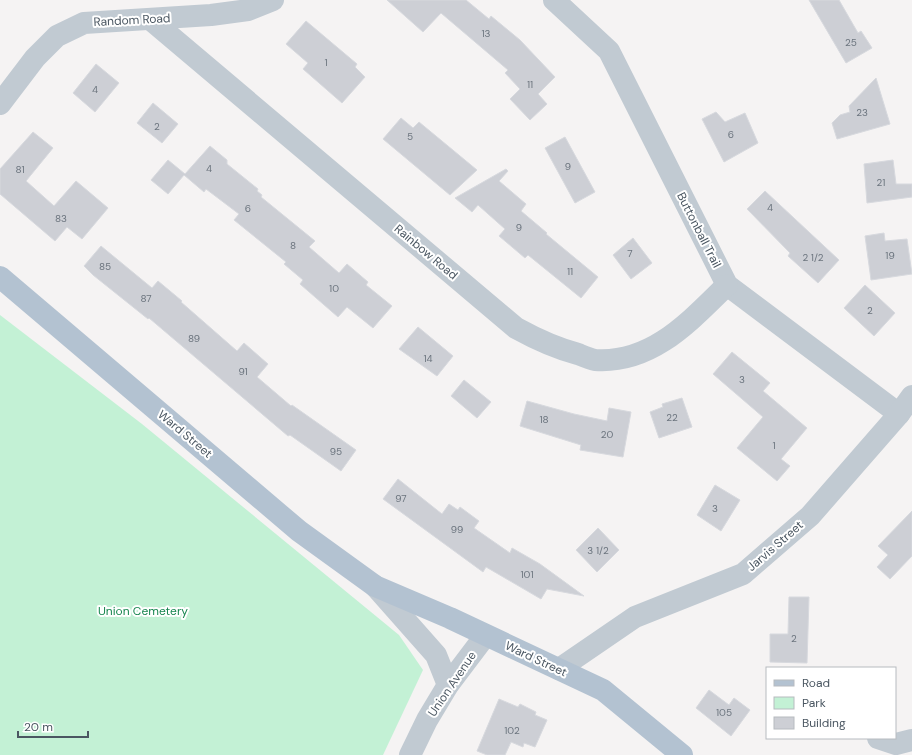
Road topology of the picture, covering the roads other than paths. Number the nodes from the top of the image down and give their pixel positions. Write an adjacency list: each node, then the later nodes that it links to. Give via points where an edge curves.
1 (273, 0): 3 (street, Random Road, via 248,10)
2 (554, 0): 6 (street, Buttonball Trail, via 609,50)
3 (150, 19): 4 (street, Random Road, via 84,23 57,36 35,58); 6 (street, Rainbow Road, via 516,328 552,347 595,360 633,356 663,342 689,322)
4 (0, 104)
5 (0, 277): 9 (main road, Ward Street, via 299,531)
6 (727, 285): 8 (street, Buttonball Trail)
7 (912, 396): 8 (street, Jarvis Street)
8 (899, 414): 11 (street, Jarvis Street, via 810,516 743,574 635,617)
9 (375, 586): 10 (main road, Ward Street); 12 (street, Ward Street, via 436,655)
10 (485, 636): 11 (main road, Ward Street); 12 (street, Union Avenue)
11 (559, 669): 16 (main road, Ward Street, via 603,690)
12 (448, 685): 15 (street, Union Avenue)
13 (881, 739): 14 (street, via 896,744)
14 (912, 740)
15 (410, 755)
16 (682, 755)

